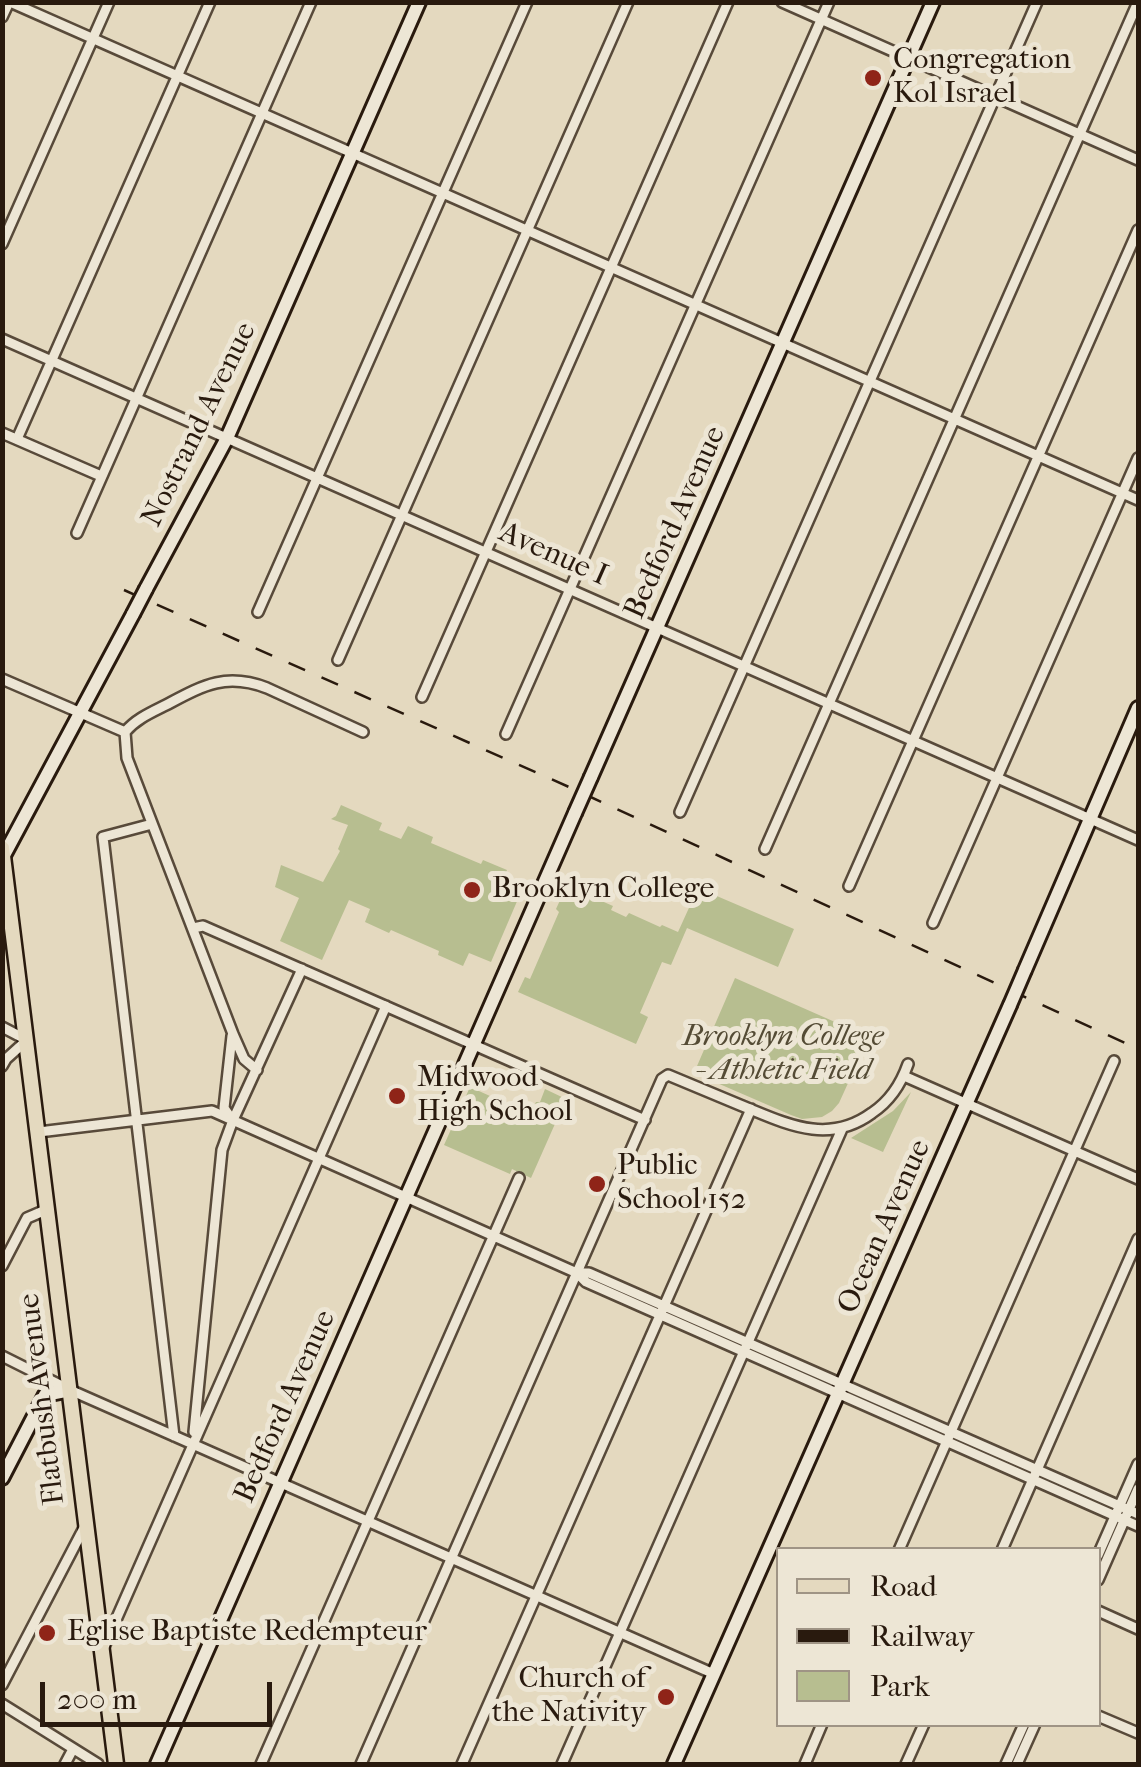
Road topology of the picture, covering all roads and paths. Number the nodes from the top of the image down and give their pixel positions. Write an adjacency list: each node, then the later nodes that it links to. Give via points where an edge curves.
1 (9, 2): 14 (street); 16 (street)
2 (110, 2): 16 (street)
3 (210, 2): 18 (street)
4 (310, 2): 20 (street)
5 (419, 2): 22 (main road, Nostrand Avenue)
6 (527, 2): 24 (street)
7 (628, 2): 25 (street)
8 (728, 2): 28 (street)
9 (782, 2): 15 (street)
10 (829, 2): 15 (street)
11 (933, 2): 17 (main road, Bedford Avenue)
12 (1037, 2): 19 (street)
13 (1138, 2): 21 (street)
14 (2, 17)
15 (821, 20): 17 (street); 29 (street)
16 (93, 39): 18 (street); 27 (street)
17 (908, 58): 19 (street); 31 (main road, Bedford Avenue)
18 (178, 76): 20 (street); 32 (street)
19 (996, 97): 21 (street); 33 (street)
20 (262, 114): 22 (street); 34 (street)
21 (1080, 134): 23 (street); 35 (street)
22 (352, 154): 24 (street); 37 (main road, Nostrand Avenue)
23 (1138, 160)
24 (443, 194): 25 (street); 42 (street)
25 (527, 230): 28 (street); 45 (street)
26 (1138, 230): 39 (street)
27 (2, 244)
28 (611, 268): 29 (street); 47 (street)
29 (696, 305): 31 (street); 48 (street)
30 (2, 340): 32 (street, Avenue I)
31 (783, 343): 33 (street); 50 (main road, Bedford Avenue)
32 (52, 361): 34 (street, Avenue I); 38 (street)
33 (870, 382): 35 (street); 52 (street)
34 (136, 398): 37 (street, Avenue I); 41 (street)
35 (954, 419): 39 (street); 55 (street)
36 (2, 433): 38 (street)
37 (227, 438): 42 (street, Avenue I); 57 (main road, Nostrand Avenue, bridge)
38 (17, 439): 41 (street)
39 (1039, 456): 43 (street); 61 (street)
40 (1138, 458): 43 (street)
41 (101, 476): 46 (street)
42 (317, 478): 45 (street, Avenue I); 49 (street)
43 (1123, 493): 44 (street); 62 (street)
44 (1138, 500)
45 (402, 515): 47 (street, Avenue I); 51 (street)
46 (76, 533)
47 (486, 552): 48 (street, Avenue I); 54 (street)
48 (570, 590): 50 (street, Avenue I); 60 (street)
49 (258, 612)
50 (657, 628): 52 (street, Avenue I); 78 (main road, Bedford Avenue, bridge)
51 (338, 660)
52 (745, 666): 55 (street, Avenue I); 63 (street)
53 (2, 680): 57 (street)
54 (422, 698)
55 (829, 704): 61 (street, Avenue I); 68 (street)
56 (1138, 708): 64 (main road, Ocean Avenue)
57 (80, 712): 58 (street); 69 (main road, Nostrand Avenue)
58 (124, 732): 59 (street, via 207,684 244,681); 65 (street)
59 (362, 732)
60 (506, 734)
61 (913, 741): 62 (street, Avenue I); 70 (street)
62 (997, 778): 64 (street, Avenue I); 71 (street)
63 (680, 812)
64 (1091, 819): 66 (street, Avenue I); 84 (main road, Ocean Avenue, bridge)
65 (152, 824): 72 (street); 86 (street, via 103,837)
66 (1138, 840)
67 (2, 848): 69 (main road, Flatbush Avenue)
68 (764, 849)
69 (3, 858): 77 (main road, Flatbush Avenue)
70 (849, 886)
71 (933, 923)
72 (193, 928): 73 (street, via 203,926); 76 (street)
73 (302, 968): 74 (street); 82 (street)
74 (386, 1006): 78 (street); 92 (street)
75 (2, 1027): 77 (street)
76 (233, 1034): 82 (street, via 244,1060); 87 (street, via 224,1108)
77 (27, 1040): 81 (street); 90 (main road, Flatbush Avenue)
78 (474, 1044): 88 (street); 95 (main road, Bedford Avenue)
79 (1114, 1061): 91 (street)
80 (908, 1064): 83 (street)
81 (2, 1066)
82 (257, 1070): 87 (street)
83 (904, 1076): 84 (street); 89 (street, via 879,1108)
84 (966, 1103): 91 (street); 105 (main road, Ocean Avenue)
85 (750, 1109): 88 (street, via 668,1075); 89 (street, via 797,1128); 101 (street)
86 (137, 1120): 87 (street, via 212,1111); 90 (street); 107 (street)
87 (233, 1120): 92 (street); 109 (street, via 222,1150)
88 (645, 1120): 100 (street)
89 (842, 1128): 102 (street)
90 (39, 1132): 96 (main road, Flatbush Avenue)
91 (1075, 1151): 94 (street); 108 (street)
92 (319, 1158): 95 (street); 109 (street)
93 (519, 1178): 97 (street)
94 (1138, 1179)
95 (406, 1197): 97 (street); 113 (main road, Bedford Avenue)
96 (48, 1210): 99 (street, via 28,1218); 106 (main road, Flatbush Avenue)
97 (493, 1236): 100 (street); 116 (street)
98 (1138, 1239): 111 (street)
99 (2, 1266)
100 (577, 1274): 101 (street); 122 (street)
101 (662, 1310): 102 (street); 103 (street); 124 (street)
102 (748, 1341): 103 (street); 105 (street)
103 (744, 1352): 105 (street); 127 (street)
104 (2, 1356): 106 (street)
105 (841, 1389): 108 (street); 129 (main road, Ocean Avenue)
106 (70, 1390): 107 (street); 112 (main road, via 45,1395); 117 (main road, Flatbush Avenue)
107 (174, 1436): 109 (street)
108 (949, 1436): 111 (street); 119 (street)
109 (193, 1444): 113 (street); 128 (street)
110 (1138, 1464): 115 (street)
111 (1035, 1474): 115 (street); 120 (street)
112 (2, 1478)
113 (280, 1483): 116 (street); 142 (main road, Bedford Avenue)
114 (1138, 1489): 115 (street)
115 (1126, 1513): 118 (street); 121 (street); 123 (street)
116 (368, 1521): 122 (street); 143 (street)
117 (86, 1524): 128 (main road, Flatbush Avenue); 130 (street)
118 (1138, 1526)
119 (900, 1547)
120 (1003, 1547)
121 (1101, 1550)
122 (452, 1558): 124 (street); 144 (street)
123 (1101, 1573)
124 (536, 1596): 127 (street); 145 (street)
125 (1101, 1613): 126 (street)
126 (1138, 1629)
127 (620, 1632): 129 (street); 146 (street)
128 (102, 1649): 141 (main road, Flatbush Avenue)
129 (714, 1674): 147 (main road, Ocean Avenue)
130 (2, 1685)
131 (2, 1704): 138 (street)
132 (1101, 1717): 137 (street)
133 (821, 1727): 148 (street)
134 (923, 1727): 149 (street)
135 (1023, 1727): 150 (street)
136 (1033, 1727): 151 (street)
137 (1138, 1733)
138 (73, 1748): 139 (street); 140 (street)
139 (65, 1764)
140 (98, 1764)
141 (116, 1764)
142 (157, 1764)
143 (260, 1764)
144 (361, 1764)
145 (462, 1764)
146 (562, 1764)
147 (674, 1764)
148 (804, 1764)
149 (906, 1764)
150 (1006, 1764)
151 (1017, 1764)

